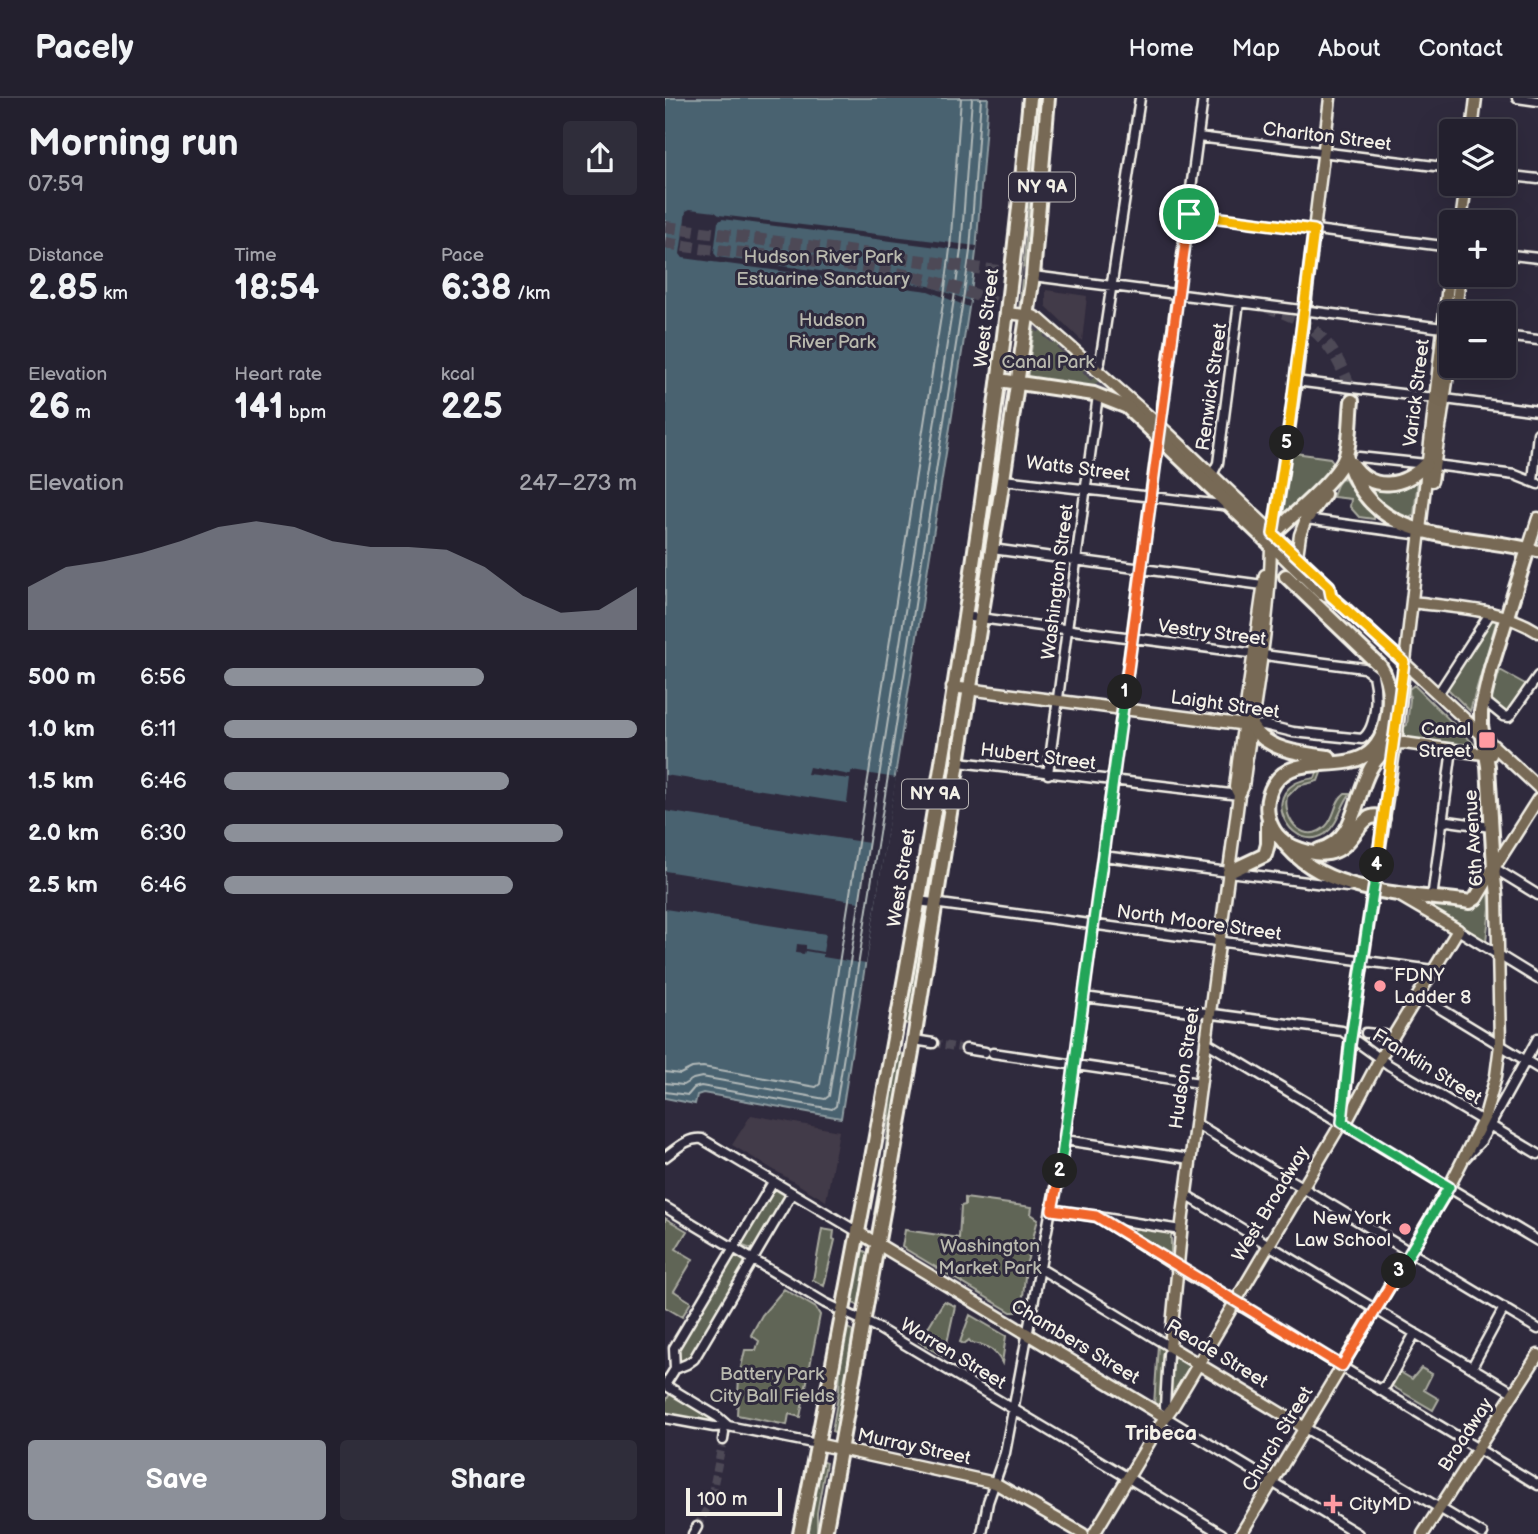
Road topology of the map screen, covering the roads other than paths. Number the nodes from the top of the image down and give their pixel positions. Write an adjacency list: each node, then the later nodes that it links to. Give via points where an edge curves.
1 (1030, 98): 25 (highway, West Street / NY 9A)
2 (1048, 98): 20 (highway, West Street / NY 9A)
3 (1140, 98): 21 (street)
4 (1203, 98): 10 (street)
5 (1330, 98): 11 (main road, Hudson Street)
6 (1476, 98): 9 (main road)
7 (1517, 98): 8 (street)
8 (1538, 101)
9 (1473, 119)
10 (1198, 137): 11 (street, Charlton Street); 15 (street)
11 (1323, 152): 12 (street, Charlton Street); 16 (main road, Hudson Street)
12 (1439, 166)
13 (1516, 176): 14 (street)
14 (1538, 179)
15 (1189, 214): 16 (street); 22 (street)
16 (1314, 230): 17 (street); 24 (main road, Hudson Street)
17 (1439, 246)
18 (1516, 255): 19 (street)
19 (1538, 258)
20 (1033, 276): 21 (street); 26 (highway, West Street / NY 9A)
21 (1111, 286): 22 (street); 30 (street)
22 (1178, 294): 23 (street); 40 (street)
23 (1239, 302): 24 (street); 44 (street, Renwick Street)
24 (1304, 310): 27 (street); 34 (main road, Hudson Street)
25 (1007, 313): 26 (main road); 33 (highway, West Street / NY 9A)
26 (1028, 315): 30 (main road); 35 (highway, West Street / NY 9A)
27 (1439, 327)
28 (1516, 337): 29 (street)
29 (1538, 340)
30 (1096, 371): 40 (main road)
31 (1441, 378): 37 (main road, Varick Street)
32 (1445, 378): 37 (main road, Varick Street)
33 (999, 380): 35 (highway); 64 (highway, West Street / NY 9A)
34 (1295, 381): 37 (street); 54 (main road, Hudson Street)
35 (1018, 383): 36 (highway); 45 (highway, West Street / NY 9A)
36 (1098, 395): 40 (highway, via 1127,407); 47 (street, Washington Street)
37 (1439, 398): 39 (street); 43 (main road, Varick Street)
38 (1352, 401): 42 (highway)
39 (1538, 411)
40 (1160, 432): 44 (main road); 48 (street); 49 (highway)
41 (1538, 433): 46 (street)
42 (1349, 459): 43 (street); 43 (highway, via 1362,476 1383,484 1404,481); 51 (highway); 52 (highway, via 1355,482 1371,503); 54 (highway)
43 (1430, 465): 46 (street, via 1515,475); 52 (main road, Varick Street, via 1426,524)
44 (1212, 475): 54 (main road)
45 (1003, 480): 47 (street, Watts Street); 55 (highway, West Street / NY 9A)
46 (1535, 482)
47 (1086, 490): 48 (street, Watts Street); 57 (street, Washington Street)
48 (1151, 498): 49 (street, Watts Street); 59 (street)
49 (1231, 506): 54 (highway)
50 (1538, 518): 56 (main road, 6th Avenue)
51 (1306, 519): 52 (street); 58 (main road)
52 (1421, 533): 56 (highway); 62 (main road, Varick Street)
53 (1538, 537): 56 (street)
54 (1272, 540): 58 (main road); 61 (main road, Hudson Street)
55 (992, 549): 57 (street); 66 (highway, West Street / NY 9A)
56 (1533, 550): 65 (highway, 6th Avenue)
57 (1076, 560): 59 (street); 67 (street, Washington Street)
58 (1293, 560): 61 (main road, via 1278,569); 71 (main road, via 1329,586 1331,596)
59 (1142, 569): 61 (street); 69 (street)
60 (1286, 576): 84 (highway, via 1383,671 1389,695 1387,718 1380,740)
61 (1266, 586): 70 (main road, Hudson Street)
62 (1413, 602): 63 (main road); 71 (main road, Varick Street)
63 (1491, 612): 65 (main road); 75 (street)
64 (964, 616): 66 (street, Vestry Street); 73 (highway, West Street / NY 9A)
65 (1507, 616): 68 (main road); 76 (highway, 6th Avenue)
66 (981, 618): 67 (street, Vestry Street); 74 (highway, West Street / NY 9A)
67 (1067, 630): 69 (street, Vestry Street); 77 (street, Washington Street)
68 (1538, 632)
69 (1132, 638): 70 (street, Vestry Street); 78 (street)
70 (1258, 654): 79 (main road, Hudson Street); 80 (street, Vestry Street, via 1364,668 1371,673 1375,702)
71 (1404, 662): 75 (main road); 82 (main road, Varick Street)
72 (1538, 676): 76 (street, via 1509,717)
73 (953, 687): 74 (main road, Laight Street); 107 (highway, West Street / NY 9A)
74 (970, 689): 77 (main road, Laight Street); 87 (highway, West Street / NY 9A)
75 (1439, 694): 81 (main road)
76 (1482, 699): 81 (highway, 6th Avenue)
77 (1058, 700): 78 (main road, Laight Street); 88 (street, Washington Street)
78 (1123, 708): 79 (main road, Laight Street); 89 (street)
79 (1247, 725): 80 (street, Laight Street, via 1356,740); 84 (highway, via 1295,753 1336,758); 91 (main road, Hudson Street)
80 (1366, 736)
81 (1483, 736): 85 (highway, 6th Avenue); 86 (main road)
82 (1394, 744): 83 (main road); 94 (main road, Varick Street); 98 (highway, via 1365,776 1341,837 1327,847)
83 (1452, 749): 85 (main road); 95 (street)
84 (1368, 753): 93 (highway, via 1347,763 1305,765 1287,771 1272,787)
85 (1487, 754): 86 (main road); 96 (highway, 6th Avenue)
86 (1506, 757): 90 (main road)
87 (959, 762): 88 (street, Hubert Street); 108 (highway, West Street / NY 9A)
88 (1048, 774): 89 (street, Hubert Street)
89 (1114, 780): 91 (street, Hubert Street); 99 (street)
90 (1538, 787)
91 (1239, 795): 101 (main road, Hudson Street)
92 (1538, 799): 100 (main road)
93 (1267, 809): 97 (highway); 101 (highway, via 1266,853)
94 (1383, 818): 98 (highway, via 1367,818 1338,851); 103 (main road, Varick Street)
95 (1443, 823): 96 (street); 106 (street)
96 (1491, 827): 100 (highway, 6th Avenue)
97 (1282, 840): 98 (highway); 102 (highway, via 1303,860)
98 (1304, 850)
99 (1103, 856): 101 (street); 109 (street)
100 (1494, 867): 105 (street); 106 (highway, via 1472,901); 112 (main road, 6th Avenue)
101 (1229, 872): 102 (street); 111 (main road, Hudson Street)
102 (1357, 887): 103 (highway)
103 (1374, 889): 104 (highway); 113 (main road, Varick Street)
104 (1393, 892): 106 (highway); 110 (main road)
105 (1538, 895)
106 (1429, 897)
107 (918, 901): 108 (street, North Moore Street); 150 (highway, West Street / NY 9A)
108 (937, 904): 109 (street, North Moore Street); 123 (highway, West Street / NY 9A)
109 (1094, 925): 111 (street, North Moore Street); 117 (street)
110 (1458, 930): 112 (street); 114 (main road, West Broadway)
111 (1220, 942): 113 (street, North Moore Street); 118 (main road, Hudson Street)
112 (1498, 955): 115 (street); 126 (main road, 6th Avenue)
113 (1364, 961): 114 (street, North Moore Street); 121 (main road, Varick Street)
114 (1433, 970): 116 (main road, West Broadway)
115 (1538, 979)
116 (1418, 995): 126 (street); 128 (main road, West Broadway)
117 (1084, 998): 118 (street, Franklin Street); 130 (street)
118 (1210, 1013): 121 (street, Franklin Street, via 1339,1030); 124 (main road, Hudson Street)
119 (1366, 1032): 120 (street, Franklin Street)
120 (1385, 1035)
121 (1352, 1038): 128 (street, Franklin Street); 133 (main road, Varick Street)
122 (1538, 1038): 129 (street)
123 (914, 1040): 125 (street); 152 (highway, West Street / NY 9A)
124 (1206, 1042): 132 (main road, Hudson Street); 133 (street)
125 (933, 1043)
126 (1500, 1045): 129 (street); 135 (main road, 6th Avenue)
127 (967, 1049): 130 (street)
128 (1380, 1059): 133 (main road, West Broadway, via 1348,1119); 135 (street, Franklin Street)
129 (1525, 1060): 131 (street); 135 (street)
130 (1075, 1066): 132 (street); 136 (street)
131 (1538, 1068)
132 (1200, 1083): 134 (main road, Hudson Street)
133 (1342, 1122): 142 (main road, West Broadway); 143 (street)
134 (1195, 1123): 140 (main road, Hudson Street); 142 (street)
135 (1486, 1123): 137 (street, Franklin Street); 139 (main road, 6th Avenue)
136 (1065, 1140): 140 (street); 147 (street)
137 (1538, 1154)
138 (665, 1157): 141 (street, Chambers Street, via 699,1138)
139 (1465, 1158): 143 (main road, Church Street)
140 (1190, 1159): 145 (main road, Hudson Street)
141 (773, 1182): 144 (street, Chambers Street); 154 (street)
142 (1304, 1187): 153 (main road, West Broadway); 155 (street)
143 (1449, 1187): 151 (street); 155 (main road, Church Street)
144 (792, 1193): 150 (street, Chambers Street); 156 (street)
145 (1186, 1195): 149 (main road, Hudson Street); 153 (street)
146 (665, 1207): 154 (street, Warren Street)
147 (1052, 1210): 148 (street); 158 (street)
148 (1096, 1216): 149 (street); 157 (street)
149 (1181, 1230): 157 (main road, Hudson Street)
150 (858, 1232): 152 (main road, Chambers Street); 162 (highway, West Street / NY 9A)
151 (1538, 1241)
152 (879, 1245): 163 (highway, West Street / NY 9A); 166 (main road, Chambers Street)
153 (1269, 1245): 159 (main road, West Broadway); 161 (street)
154 (733, 1247): 156 (street, Warren Street); 172 (street, via 674,1348)
155 (1411, 1251): 160 (street); 161 (main road, Church Street)
156 (753, 1260): 162 (street, Warren Street); 172 (street, via 694,1359)
157 (1177, 1267): 159 (street); 167 (main road, Hudson Street)
158 (1041, 1269): 166 (street); 167 (street, Reade Street)
159 (1236, 1301): 169 (main road, West Broadway); 170 (street)
160 (1504, 1308): 164 (street); 171 (street)
161 (1376, 1310): 165 (street); 170 (main road, Church Street)
162 (842, 1311): 163 (street, Warren Street); 181 (highway, West Street / NY 9A)
163 (865, 1321): 176 (street, Warren Street); 183 (highway, West Street / NY 9A)
164 (1538, 1329)
165 (1415, 1333): 171 (street); 174 (street)
166 (1029, 1334): 176 (street); 177 (main road, Chambers Street)
167 (1169, 1350): 169 (main road, Reade Street); 177 (street, Hudson Street)
168 (1538, 1355): 175 (main road, Broadway)
169 (1198, 1364): 177 (main road, West Broadway); 179 (main road, Reade Street)
170 (1342, 1366): 174 (street); 179 (main road, Church Street)
171 (1472, 1367): 175 (street)
172 (674, 1369): 173 (street)
173 (665, 1385): 180 (street, Murray Street, via 718,1417)
174 (1380, 1389): 182 (street)
175 (1514, 1392): 182 (main road, Broadway)
176 (1014, 1409): 184 (street, Warren Street); 186 (street)
177 (1165, 1412): 184 (main road, West Broadway); 185 (street, Chambers Street)
178 (665, 1418): 180 (street, Murray Street)
179 (1305, 1428): 185 (main road, Church Street); 188 (street, Reade Street)
180 (725, 1433): 181 (street, Murray Street)
181 (817, 1444): 183 (main road, Murray Street); 189 (highway, West Street / NY 9A)
182 (1478, 1449): 187 (street); 188 (main road, Broadway)
183 (842, 1450): 186 (main road, Murray Street); 190 (highway, West Street / NY 9A)
184 (1128, 1478): 193 (main road, West Broadway); 194 (street, Warren Street)
185 (1273, 1482): 195 (main road, Church Street); 196 (street, Chambers Street)
186 (995, 1483): 191 (street); 192 (main road, Murray Street)
187 (1538, 1485)
188 (1440, 1508): 197 (main road, Broadway); 198 (street, Reade Street)
189 (800, 1534)
190 (825, 1534)
191 (982, 1534)
192 (1083, 1534)
193 (1094, 1534)
194 (1222, 1534)
195 (1241, 1534)
196 (1359, 1534)
197 (1423, 1534)
198 (1483, 1534)

